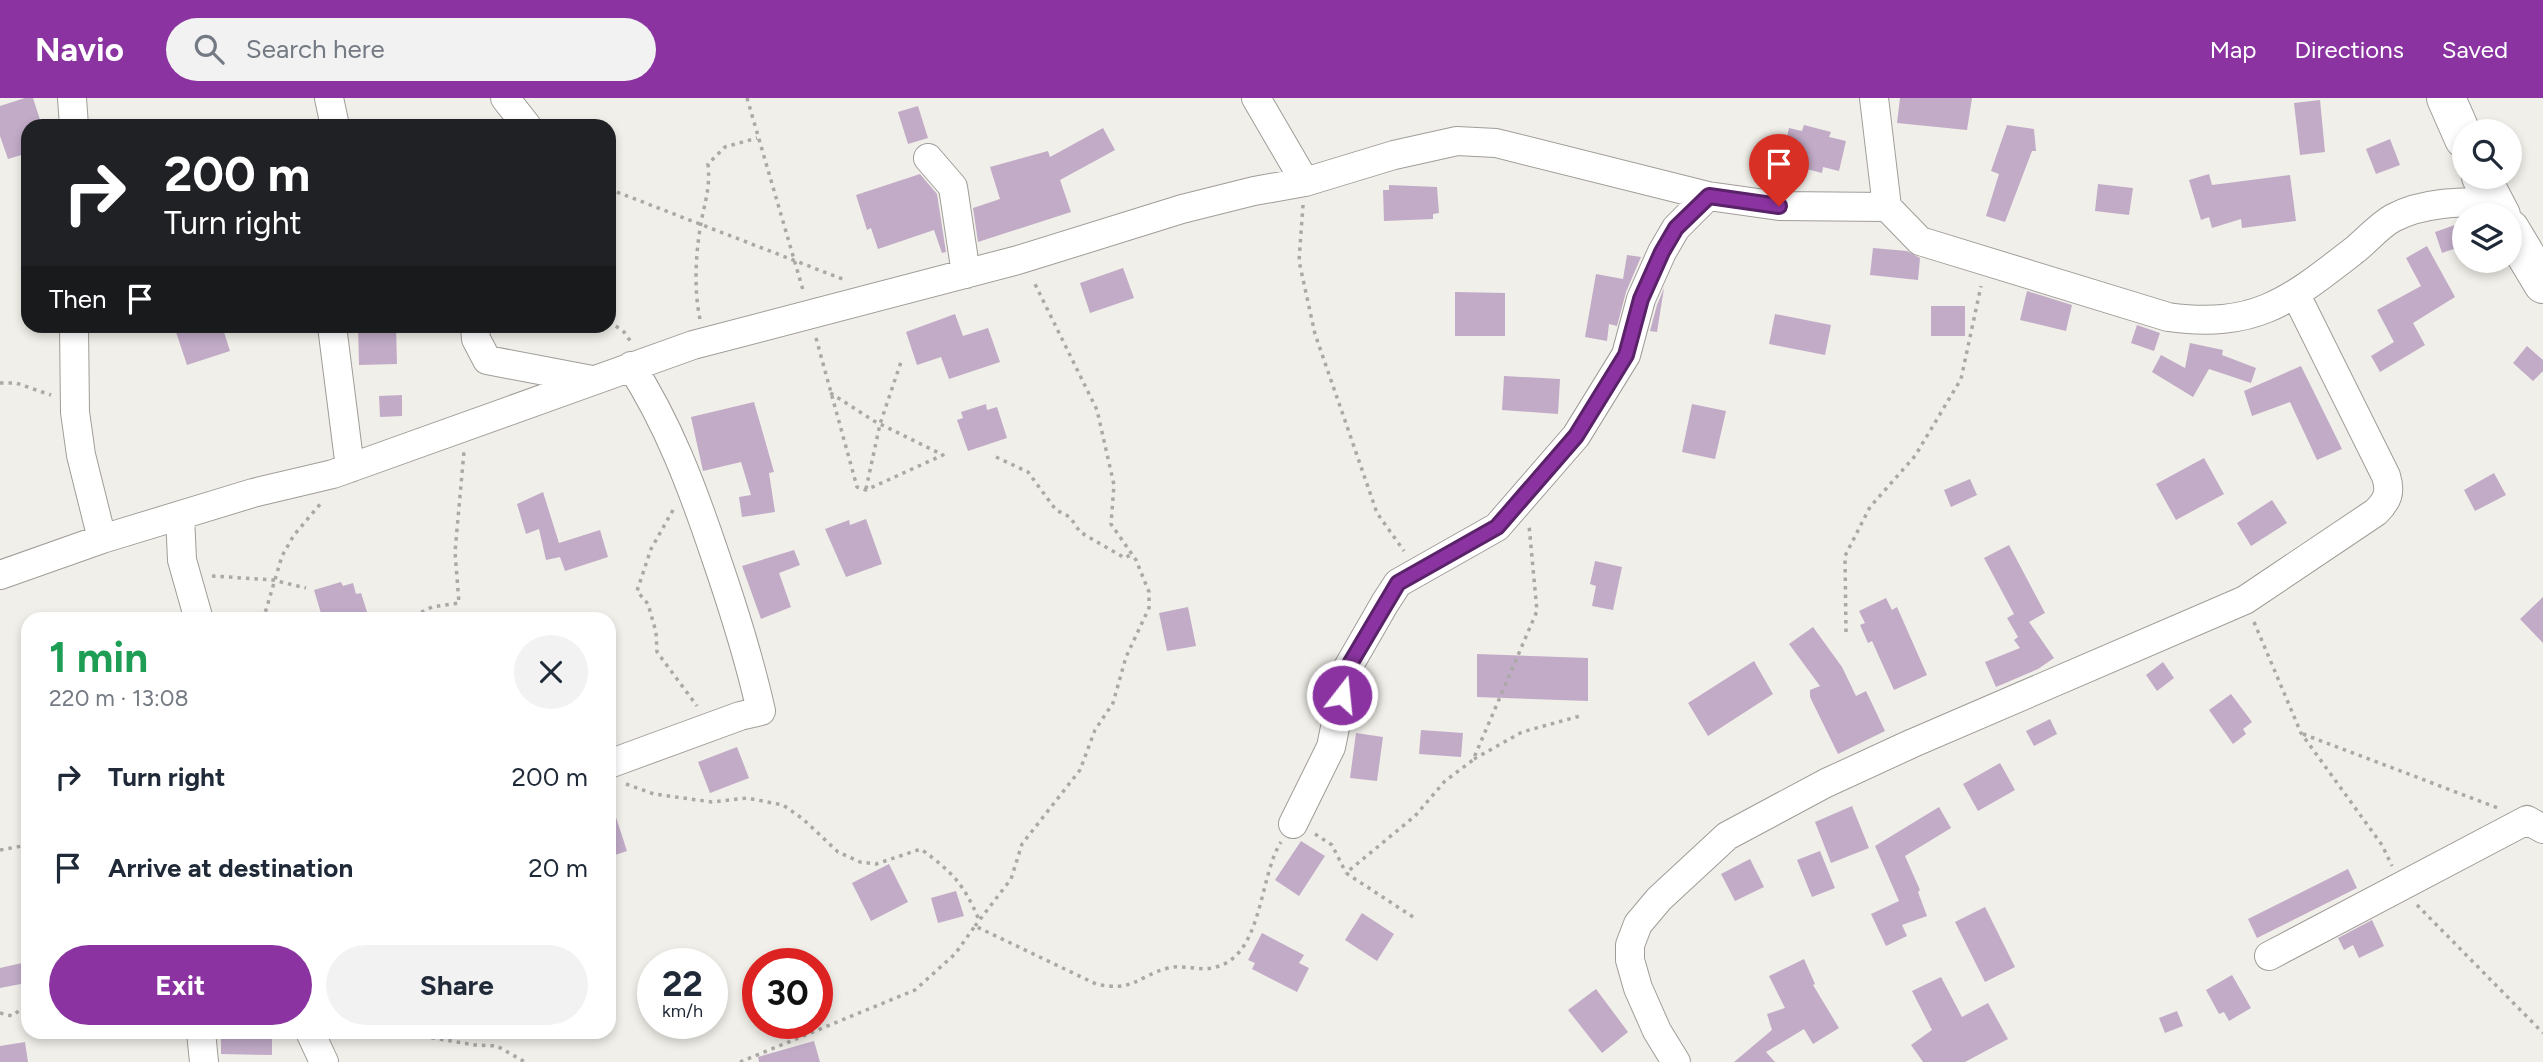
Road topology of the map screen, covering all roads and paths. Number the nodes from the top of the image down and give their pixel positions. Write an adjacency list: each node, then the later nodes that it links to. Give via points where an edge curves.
1 (72, 98): 8 (street)
2 (329, 98): 9 (street)
3 (506, 98): 10 (street)
4 (747, 98): 12 (path)
5 (1256, 98): 14 (street)
6 (1874, 98): 18 (street)
7 (2445, 98): 11 (highway)
8 (74, 119)
9 (334, 119)
10 (522, 119)
11 (2455, 119)
12 (757, 138): 19 (path, via 726,147 708,164 709,195); 23 (path)
13 (928, 158): 24 (street, via 953,187)
14 (1305, 183): 16 (street, via 1457,141 1496,143); 21 (street, via 1182,209); 49 (path, via 1299,261 1315,334 1377,513)
15 (616, 192): 19 (path)
16 (1709, 196): 18 (street, via 1779,206); 45 (street, via 1676,228 1662,252 1641,299 1626,355 1603,397)
17 (2452, 203): 27 (street, via 2393,218)
18 (1887, 207): 22 (street, via 1920,241)
19 (701, 226): 23 (path); 32 (path, via 696,284)
20 (2522, 249): 26 (highway)
21 (1029, 257): 24 (street); 48 (path, via 1033,281 1097,410 1114,485 1111,524)
22 (1986, 260): 27 (street, via 2168,317 2203,322 2234,320); 58 (path, via 1961,379 1915,457 1870,508 1844,556)
23 (794, 261): 25 (path); 28 (path)
24 (965, 274): 28 (street)
25 (846, 280)
26 (2543, 284)
27 (2296, 295): 54 (street, via 2390,490 2376,512)
28 (810, 313): 32 (street); 37 (path)
29 (74, 333): 38 (street)
30 (333, 333): 42 (street)
31 (476, 333): 35 (street, via 487,360)
32 (705, 342): 34 (street)
33 (901, 359): 39 (path)
34 (631, 366): 35 (street); 43 (street)
35 (593, 381): 40 (street)
36 (0, 383): 38 (path, via 43,390)
37 (829, 392): 39 (path); 44 (path, via 857,487)
38 (75, 412): 47 (street)
39 (880, 424): 44 (path); 44 (path, via 943,455)
40 (462, 428): 42 (street); 57 (path, via 465,444 455,552 459,603)
41 (996, 457): 48 (path, via 1028,472 1056,510 1070,517 1080,532 1125,558)
42 (346, 469): 46 (street); 52 (path, via 294,535)
43 (691, 485): 60 (path, via 651,549 637,591 648,604 657,652 671,676); 60 (street, via 731,602 761,711)
44 (866, 490)
45 (1523, 499): 49 (street, via 1497,527); 62 (path, via 1532,542 1537,611)
46 (180, 516): 47 (street); 50 (street)
47 (102, 539): 51 (street)
48 (1132, 554): 72 (path, via 1149,592 1149,608 1126,657 1113,703 1095,730 1080,770 1021,844 1011,879)
49 (1419, 570): 65 (street, via 1398,583 1347,669 1331,747)
50 (185, 572): 52 (path); 55 (street)
51 (0, 575)
52 (273, 580): 53 (path); 56 (path)
53 (306, 588)
54 (2245, 600): 61 (path); 85 (street, via 1913,743 1727,836 1659,899 1638,924 1630,944 1638,988)
55 (197, 612)
56 (265, 612)
57 (422, 612)
58 (1846, 632)
59 (1580, 716): 62 (path, via 1521,732)
60 (716, 726): 63 (street)
61 (2301, 733): 66 (path, via 2439,783); 70 (path, via 2382,845)
62 (1473, 760): 69 (path)
63 (616, 772)
64 (616, 773): 72 (path, via 636,790 654,794 712,802 747,798 783,805 838,852 860,862 876,864 920,849 953,873 967,891)
65 (1293, 824): 69 (path, via 1332,845); 73 (path, via 1270,859 1249,938 1234,957 1217,967 1168,968 1116,988 1096,984)
66 (2535, 825): 70 (street)
67 (21, 846): 68 (path)
68 (0, 850)
69 (1346, 873): 71 (path)
70 (2401, 888): 74 (street); 77 (path)
71 (1413, 917)
72 (979, 920): 73 (path)
73 (975, 926): 84 (path, via 955,954 915,990)
74 (2269, 956)
75 (21, 1009): 76 (path, via 12,1016)
76 (0, 1013)
77 (2543, 1032)
78 (202, 1039): 81 (street)
79 (313, 1039): 82 (street)
80 (439, 1039): 83 (path, via 497,1046)
81 (204, 1062)
82 (324, 1062)
83 (525, 1062)
84 (740, 1062)
85 (1676, 1062)

